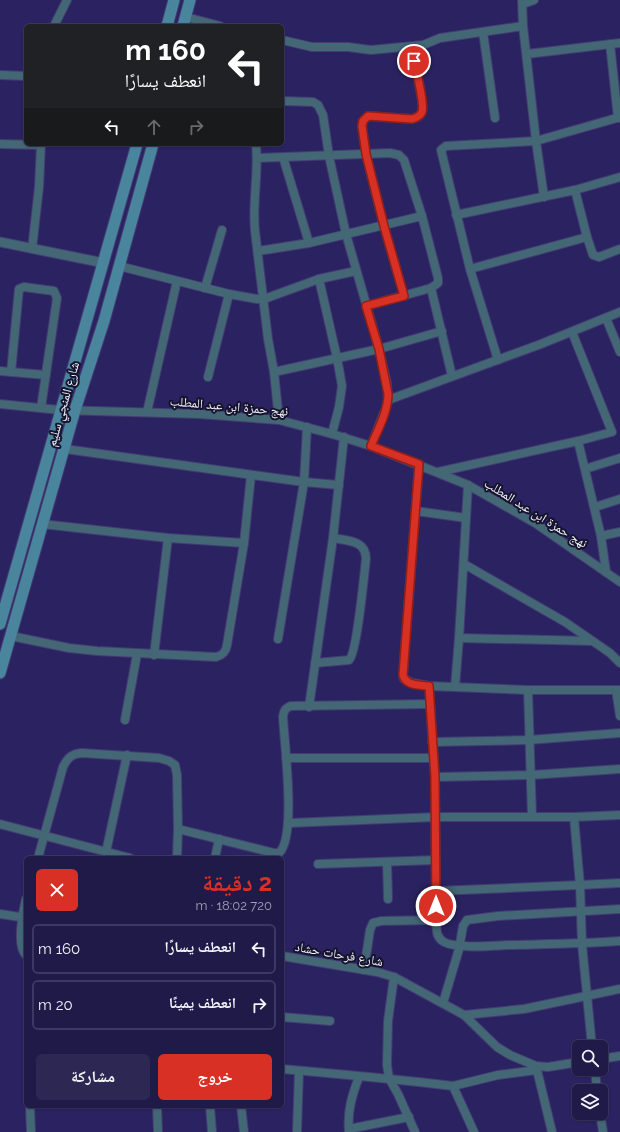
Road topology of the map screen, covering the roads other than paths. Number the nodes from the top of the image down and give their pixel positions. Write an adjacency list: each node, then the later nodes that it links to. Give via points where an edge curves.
1 (66, 0): 7 (street)
2 (174, 0): 8 (main road)
3 (190, 0): 6 (main road)
4 (534, 0): 5 (street)
5 (523, 2): 10 (street)
6 (185, 21): 9 (street)
7 (55, 24)
8 (168, 24)
9 (206, 24)
10 (523, 26): 11 (street); 16 (street)
11 (483, 32): 15 (street, via 440,38 428,44); 20 (street)
12 (284, 40): 15 (street, via 312,47 371,50)
13 (620, 42): 14 (street)
14 (610, 44): 16 (street); 21 (street)
15 (411, 47): 29 (street, via 422,102 421,113 412,119 368,116 365,118 362,126)
16 (527, 54): 22 (street)
17 (0, 75): 18 (street)
18 (24, 76)
19 (284, 101): 30 (street, via 313,102 318,105 324,115)
20 (495, 118)
21 (619, 118): 22 (street)
22 (536, 141): 35 (street); 36 (street, via 442,148 441,153)
23 (0, 144): 24 (street)
24 (24, 144)
25 (40, 146): 44 (street, via 39,187)
26 (136, 146): 47 (main road, شارع المنجي سليم)
27 (152, 146): 48 (main road, شارع المنجي سليم)
28 (256, 146): 32 (street)
29 (366, 154): 30 (street); 37 (street, via 390,153 404,160); 38 (street)
30 (329, 156): 31 (street); 40 (street)
31 (283, 157): 32 (street); 43 (street)
32 (257, 158): 46 (street, via 254,217)
33 (620, 177): 34 (street)
34 (576, 190): 35 (street); 41 (street)
35 (544, 197): 36 (street)
36 (456, 215): 49 (street)
37 (422, 216): 38 (street); 54 (street, via 438,278 438,283)
38 (384, 226): 40 (street); 56 (street)
39 (222, 230): 53 (street)
40 (346, 234): 43 (street); 50 (street)
41 (587, 237): 45 (street, via 592,253 596,256); 49 (street)
42 (0, 242): 44 (street)
43 (310, 243): 46 (street)
44 (32, 249): 47 (street)
45 (620, 249)
46 (258, 251): 57 (street)
47 (104, 263): 76 (main road, شارع المنجي سليم)
48 (120, 266): 52 (street); 77 (main road, شارع المنجي سليم)
49 (470, 269): 66 (street)
50 (356, 271): 51 (street); 58 (street)
51 (319, 279): 57 (street); 65 (street)
52 (177, 281): 53 (street); 78 (street)
53 (205, 288): 55 (street)
54 (432, 288): 56 (street); 61 (street)
55 (229, 294): 57 (street); 72 (street)
56 (404, 296): 58 (street)
57 (264, 299): 69 (street)
58 (366, 306): 63 (street)
59 (620, 312): 60 (street)
60 (606, 318): 62 (street); 64 (street)
61 (442, 331): 63 (street); 71 (street)
62 (572, 332): 66 (street); 81 (street)
63 (379, 349): 65 (street); 73 (street)
64 (620, 352)
65 (337, 358): 69 (street); 82 (street, via 342,395)
66 (498, 360): 71 (street)
67 (0, 371): 68 (street)
68 (11, 372): 70 (street); 70 (street, via 18,290 24,287 51,290 56,295)
69 (274, 372): 79 (street)
70 (46, 375): 75 (street)
71 (452, 376): 73 (street)
72 (208, 377)
73 (388, 400): 85 (street)
74 (0, 404): 75 (street, نهج حمزة ابن عبد المطلب)
75 (41, 408): 76 (street, نهج حمزة ابن عبد المطلب)
76 (60, 410): 77 (street, نهج حمزة ابن عبد المطلب); 108 (main road, شارع المنجي سليم)
77 (75, 410): 78 (street, نهج حمزة ابن عبد المطلب); 86 (main road, شارع المنجي سليم)
78 (147, 412): 79 (street, نهج حمزة ابن عبد المطلب)
79 (279, 420): 80 (street, نهج حمزة ابن عبد المطلب)
80 (307, 427): 82 (street, نهج حمزة ابن عبد المطلب); 92 (street)
81 (616, 431): 84 (street)
82 (332, 434): 83 (street, نهج حمزة ابن عبد المطلب)
83 (344, 437): 85 (street, نهج حمزة ابن عبد المطلب); 93 (street)
84 (578, 441): 89 (street); 90 (street)
85 (371, 446): 88 (street, نهج حمزة ابن عبد المطلب)
86 (65, 449): 91 (street); 99 (main road, شارع المنجي سليم)
87 (620, 458): 89 (street)
88 (419, 464): 90 (street, نهج حمزة ابن عبد المطلب); 97 (street)
89 (586, 469): 96 (street)
90 (438, 472): 94 (street, نهج حمزة ابن عبد المطلب)
91 (252, 475): 92 (street); 104 (street)
92 (304, 482): 93 (street); 111 (street)
93 (340, 485): 103 (street)
94 (468, 485): 98 (street); 106 (street, نهج حمزة ابن عبد المطلب, via 535,524)
95 (620, 499): 96 (street)
96 (595, 507): 101 (street)
97 (416, 511): 98 (street); 118 (street, via 403,675 407,682)
98 (466, 518): 105 (street)
99 (42, 524): 102 (street); 109 (main road, شارع المنجي سليم)
100 (620, 532): 101 (street)
101 (601, 536): 106 (street)
102 (168, 538): 104 (street); 114 (street)
103 (333, 538): 115 (street); 115 (street, via 359,544 366,552 356,640 353,655 349,660)
104 (244, 543): 114 (street, via 228,645 224,654 216,657)
105 (464, 564): 110 (street); 112 (street)
106 (606, 572): 107 (street, نهج حمزة ابن عبد المطلب)
107 (620, 582)
108 (0, 624)
109 (10, 636): 113 (street, via 69,648); 117 (main road, شارع المنجي سليم)
110 (459, 638): 112 (street); 119 (street)
111 (278, 639)
112 (593, 641): 116 (street)
113 (137, 654): 114 (street); 125 (street)
114 (154, 655)
115 (315, 663): 123 (street)
116 (620, 663)
117 (0, 673)
118 (429, 686): 119 (street); 122 (street)
119 (455, 687): 120 (street)
120 (528, 690): 121 (street); 127 (street)
121 (618, 690): 124 (street)
122 (430, 704): 123 (street); 128 (street)
123 (309, 707): 130 (street, via 291,706 284,711)
124 (620, 716)
125 (125, 720)
126 (620, 733): 127 (street)
127 (529, 740): 128 (street); 133 (street)
128 (432, 742): 131 (street)
129 (127, 755): 141 (street, via 160,758 175,765); 142 (street, via 82,753 70,756 63,767); 144 (street)
130 (286, 758): 131 (street); 139 (street)
131 (433, 758): 134 (street)
132 (620, 770): 133 (street)
133 (531, 775): 134 (street); 137 (street)
134 (435, 777): 136 (street)
135 (620, 815): 138 (street)
136 (436, 817): 137 (street); 139 (street); 149 (street)
137 (532, 817): 138 (street)
138 (574, 817): 153 (street)
139 (289, 823): 143 (street, via 284,847 279,853)
140 (0, 824): 142 (street)
141 (178, 829): 143 (street); 147 (street)
142 (44, 836): 144 (street); 145 (street)
143 (219, 839): 148 (street)
144 (106, 852): 146 (street)
145 (39, 856)
146 (122, 856)
147 (177, 856)
148 (215, 856)
149 (436, 860): 150 (street); 154 (street)
150 (387, 862): 151 (street); 155 (street)
151 (318, 864)
152 (620, 883): 153 (street)
153 (580, 885): 154 (street); 157 (street)
154 (436, 891): 160 (street)
155 (388, 900)
156 (620, 909): 157 (street)
157 (581, 911): 162 (street); 163 (street, via 472,918 464,923)
158 (0, 914): 159 (street)
159 (24, 918): 164 (street, via 21,945)
160 (436, 920): 163 (street, via 439,938 448,944); 166 (street, via 373,923)
161 (620, 941): 162 (street)
162 (582, 944): 163 (street); 169 (street)
163 (460, 945): 170 (street)
164 (24, 952)
165 (284, 956): 166 (street, شارع فرحات حشاد)
166 (364, 970): 167 (street, شارع فرحات حشاد)
167 (394, 977): 170 (street, شارع فرحات حشاد); 182 (street, via 386,1053)
168 (620, 989): 169 (street)
169 (586, 996): 171 (street, via 524,1009); 174 (street)
170 (443, 1003): 171 (street, شارع فرحات حشاد)
171 (464, 1015): 178 (street, شارع فرحات حشاد, via 497,1047)
172 (284, 1017): 173 (street)
173 (330, 1021)
174 (591, 1040)
175 (620, 1056): 176 (street)
176 (608, 1058)
177 (572, 1063): 178 (street, شارع فرحات حشاد)
178 (537, 1068): 183 (street); 198 (street)
179 (284, 1069): 180 (street)
180 (299, 1071): 181 (street); 195 (street)
181 (359, 1077): 182 (street); 190 (street, via 349,1107)
182 (389, 1078): 183 (street); 188 (street)
183 (453, 1086): 197 (street)
184 (30, 1108): 191 (street)
185 (157, 1108): 192 (street)
186 (210, 1108): 193 (street)
187 (241, 1108): 194 (street)
188 (409, 1117): 190 (street); 196 (street)
189 (601, 1120): 199 (street)
190 (349, 1131)
191 (31, 1132)
192 (158, 1132)
193 (212, 1132)
194 (244, 1132)
195 (297, 1132)
196 (416, 1132)
197 (474, 1132)
198 (552, 1132)
199 (603, 1132)

